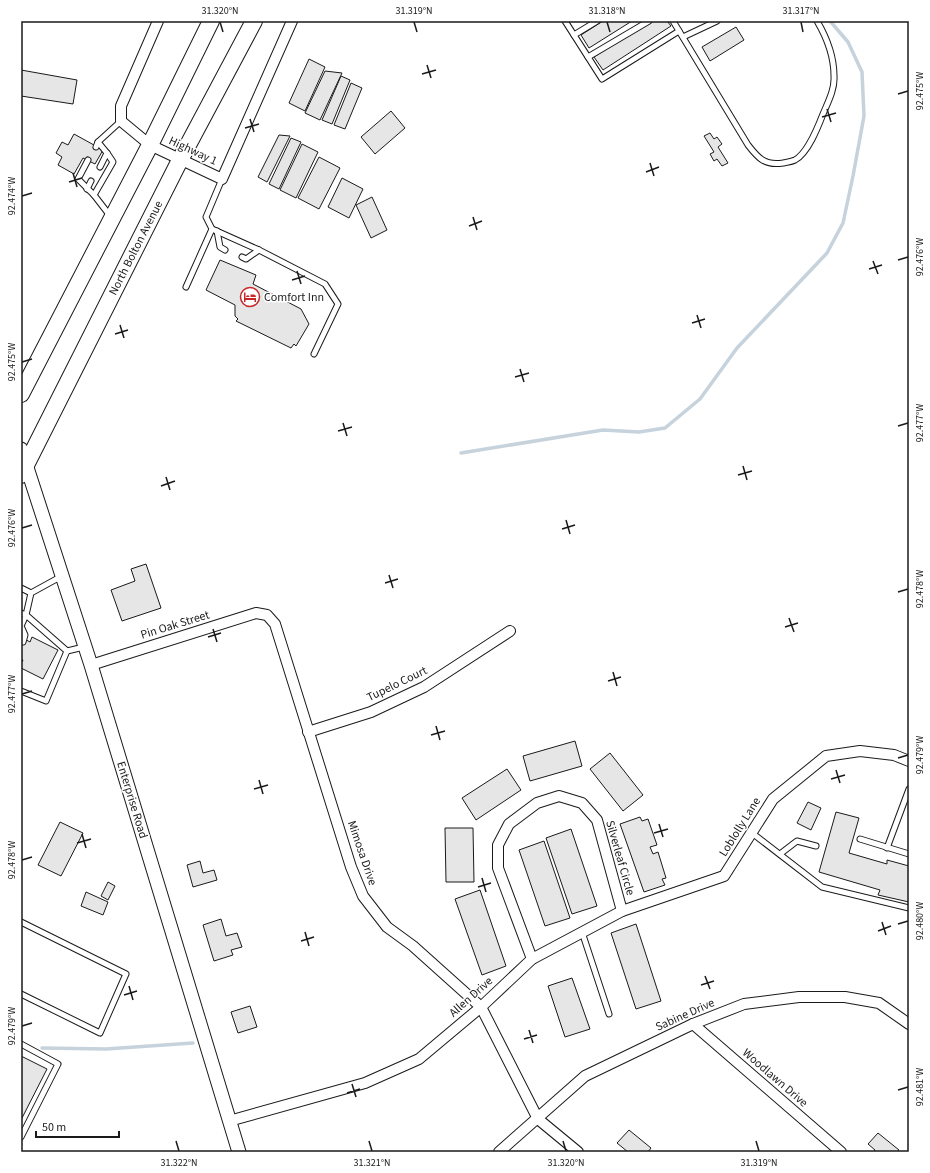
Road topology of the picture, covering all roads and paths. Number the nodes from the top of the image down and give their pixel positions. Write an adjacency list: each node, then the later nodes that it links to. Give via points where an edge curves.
1 (158, 21): 15 (street, via 120,106)
2 (211, 21): 16 (main road)
3 (254, 21): 19 (main road, North Bolton Avenue)
4 (292, 21): 21 (street, Highway 1)
5 (565, 21): 12 (lane)
6 (596, 21): 12 (lane)
7 (649, 21): 14 (lane)
8 (673, 21): 11 (lane)
9 (717, 21): 13 (lane)
10 (817, 21): 13 (lane, via 831,53 834,85 806,148 795,160 778,164 763,161 756,156)
11 (679, 31): 13 (lane); 14 (lane, via 602,79)
12 (574, 35): 14 (lane)
13 (683, 37)
14 (588, 57)
15 (121, 121): 16 (street, Highway 1); 17 (lane, via 97,144)
16 (150, 145): 19 (street, Highway 1); 25 (main road)
17 (107, 153): 20 (lane); 24 (lane, via 113,162)
18 (88, 160): 23 (lane, via 78,179)
19 (180, 160): 21 (street, Highway 1); 34 (main road, North Bolton Avenue)
20 (100, 167)
21 (222, 179): 26 (lane, via 206,217)
22 (91, 181): 23 (lane)
23 (87, 189): 24 (lane)
24 (94, 195): 25 (lane)
25 (112, 218): 32 (main road)
26 (214, 230): 27 (lane, via 220,247); 28 (lane); 30 (lane)
27 (225, 250)
28 (259, 250): 29 (lane, via 246,259); 31 (lane, via 325,284 338,304)
29 (242, 257)
30 (186, 287)
31 (314, 354)
32 (21, 394)
33 (21, 449): 34 (street, Enterprise Road)
34 (23, 470): 35 (street, Enterprise Road)
35 (62, 576): 37 (lane); 43 (street, Enterprise Road)
36 (21, 588): 37 (lane)
37 (31, 593): 38 (lane)
38 (23, 614): 40 (lane); 44 (lane)
39 (267, 615): 45 (street, Pin Oak Street, via 256,613); 47 (street, Mimosa Drive, via 275,624)
40 (21, 626): 42 (lane, via 26,635)
41 (510, 631): 47 (street, Tupelo Court, via 424,688 371,712)
42 (23, 642)
43 (85, 646): 44 (lane); 45 (street, Enterprise Road)
44 (67, 651): 46 (lane, via 46,702)
45 (91, 665): 69 (street, Enterprise Road)
46 (21, 690)
47 (308, 732): 63 (street, Mimosa Drive, via 351,868 363,896 387,927 413,946)
48 (909, 761): 50 (street, Loblolly Lane, via 894,755 860,751 826,756 773,799)
49 (909, 789): 53 (lane)
50 (752, 833): 54 (lane); 56 (street, Loblolly Lane)
51 (860, 839): 53 (lane)
52 (816, 846): 54 (lane, via 797,841)
53 (887, 848): 55 (lane)
54 (780, 854): 57 (lane, via 822,888)
55 (909, 854)
56 (724, 876): 58 (street, Allen Drive)
57 (909, 908)
58 (622, 911): 60 (street, Allen Drive); 61 (street, Silverleaf Circle, via 597,820 582,803 559,796 537,803 509,824 498,845 498,868)
59 (21, 922): 62 (lane, via 126,974 100,1033)
60 (582, 932): 61 (street, Allen Drive); 64 (lane)
61 (532, 960): 63 (street, Allen Drive)
62 (21, 994)
63 (481, 1007): 68 (street, Mimosa Drive); 69 (street, Allen Drive, via 419,1060 365,1083)
64 (609, 1014)
65 (693, 1024): 66 (street, Sabine Drive, via 744,1004 799,997 845,997 879,1004); 68 (street, Sabine Drive, via 585,1076); 74 (street, Woodlawn Drive)
66 (909, 1024)
67 (21, 1044): 70 (lane, via 58,1064)
68 (538, 1119): 72 (street, Sabine Drive); 73 (street)
69 (229, 1121): 71 (street, Enterprise Road)
70 (21, 1137)
71 (239, 1152)
72 (500, 1152)
73 (578, 1152)
74 (841, 1152)

